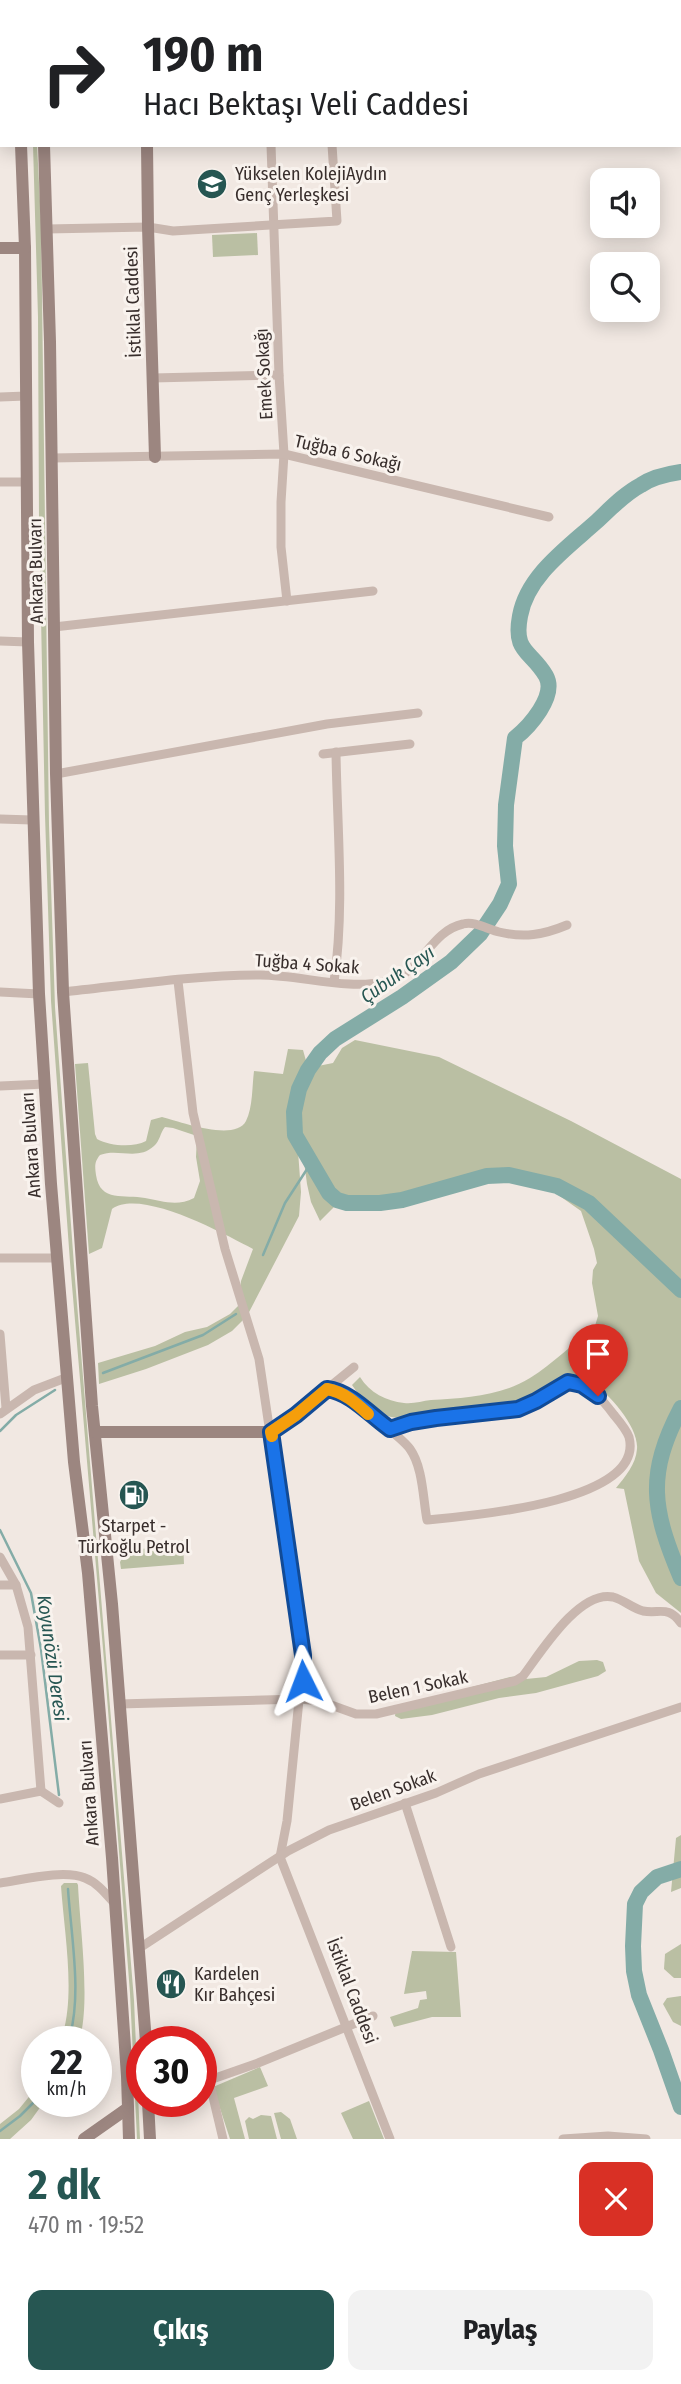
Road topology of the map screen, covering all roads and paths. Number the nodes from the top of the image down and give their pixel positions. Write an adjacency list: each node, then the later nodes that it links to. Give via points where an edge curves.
1 (21, 147): 10 (main road, Ankara Bulvarı)
2 (44, 147): 8 (main road, Ankara Bulvarı)
3 (147, 147): 7 (main road, İstiklal Caddesi)
4 (271, 147): 6 (street, Emek Sokağı)
5 (332, 147): 6 (street, via 337,221)
6 (273, 226): 7 (street, via 173,231); 11 (street, Emek Sokağı)
7 (148, 227): 8 (street); 12 (main road, İstiklal Caddesi)
8 (47, 229): 17 (main road, Ankara Bulvarı)
9 (0, 248): 10 (main road)
10 (25, 248): 13 (main road, Ankara Bulvarı)
11 (279, 375): 12 (street); 15 (street, Emek Sokağı)
12 (153, 379): 16 (main road, İstiklal Caddesi)
13 (26, 396): 14 (street); 19 (main road, Ankara Bulvarı)
14 (0, 397)
15 (284, 454): 16 (street, Tuğba 6 Sokağı); 20 (street, Tuğba 6 Sokağı); 22 (street, Emek Sokağı, via 281,524)
16 (155, 457): 17 (street, Tuğba 6 Sokağı)
17 (52, 458): 23 (main road, Ankara Bulvarı)
18 (0, 482): 19 (street)
19 (26, 482): 25 (main road, Ankara Bulvarı)
20 (549, 517)
21 (373, 591): 22 (street)
22 (288, 601): 23 (street)
23 (54, 627): 30 (main road, Ankara Bulvarı)
24 (0, 641): 25 (street)
25 (28, 642): 32 (main road, Ankara Bulvarı)
26 (418, 713): 30 (street, via 327,724)
27 (410, 744): 28 (street)
28 (336, 752): 29 (street); 35 (street, via 339,919)
29 (323, 754)
30 (56, 774): 37 (main road, Ankara Bulvarı)
31 (0, 819): 32 (street)
32 (32, 820): 38 (main road, Ankara Bulvarı)
33 (567, 925): 35 (street, Tuğba 4 Sokak, via 538,935 465,923 447,931 399,978 376,984)
34 (178, 981): 35 (street, Tuğba 4 Sokak, via 277,975); 37 (street, Tuğba 4 Sokak); 50 (street, via 193,1113 225,1249 259,1359)
35 (334, 982)
36 (0, 992): 38 (street)
37 (63, 992): 49 (main road, Ankara Bulvarı)
38 (39, 993): 39 (main road, Ankara Bulvarı)
39 (45, 1084): 40 (street); 42 (main road, Ankara Bulvarı)
40 (0, 1086)
41 (0, 1258): 42 (street)
42 (58, 1258): 45 (main road, Ankara Bulvarı)
43 (0, 1334): 47 (street)
44 (354, 1367): 46 (street)
45 (68, 1377): 47 (street, via 34,1390); 66 (main road, Ankara Bulvarı)
46 (327, 1389): 48 (main road, via 348,1397); 50 (main road)
47 (3, 1411)
48 (390, 1429): 48 (street, via 410,1449 427,1520 495,1513 589,1489 617,1475 628,1453 629,1437 598,1396 574,1382 559,1385 518,1409 436,1418)
49 (95, 1432): 50 (main road); 58 (main road, Ankara Bulvarı)
50 (271, 1432): 57 (street, via 303,1655)
51 (0, 1557): 53 (street)
52 (0, 1585): 53 (street)
53 (16, 1585): 56 (street)
54 (681, 1623): 57 (street, Belen 1 Sokak, via 664,1610 641,1611 602,1597 578,1608 515,1681 376,1714 356,1714)
55 (0, 1655): 56 (street)
56 (31, 1655): 60 (street)
57 (300, 1699): 58 (street, Belen 1 Sokak); 64 (street)
58 (119, 1704): 68 (main road, Ankara Bulvarı)
59 (681, 1707): 63 (street, Belen Sokak)
60 (41, 1791): 61 (street); 62 (street)
61 (0, 1799)
62 (59, 1803)
63 (405, 1803): 64 (street, Belen Sokak, via 329,1830); 67 (street)
64 (279, 1857): 68 (street, Belen Sokak); 71 (street, İstiklal Caddesi)
65 (0, 1883): 66 (street, via 78,1876 95,1884)
66 (115, 1904): 72 (main road, Ankara Bulvarı)
67 (451, 1947)
68 (138, 1949): 70 (main road, Ankara Bulvarı)
69 (373, 2016): 71 (street)
70 (145, 2026)
71 (347, 2027): 73 (street); 82 (street, İstiklal Caddesi)
72 (126, 2077)
73 (217, 2077)
74 (126, 2109): 78 (main road)
75 (128, 2117): 79 (main road, Ankara Bulvarı)
76 (149, 2117): 80 (main road)
77 (216, 2117): 81 (street)
78 (84, 2139)
79 (129, 2139)
80 (150, 2139)
81 (223, 2139)
82 (390, 2139)
83 (563, 2139): 84 (street)
84 (646, 2139)

